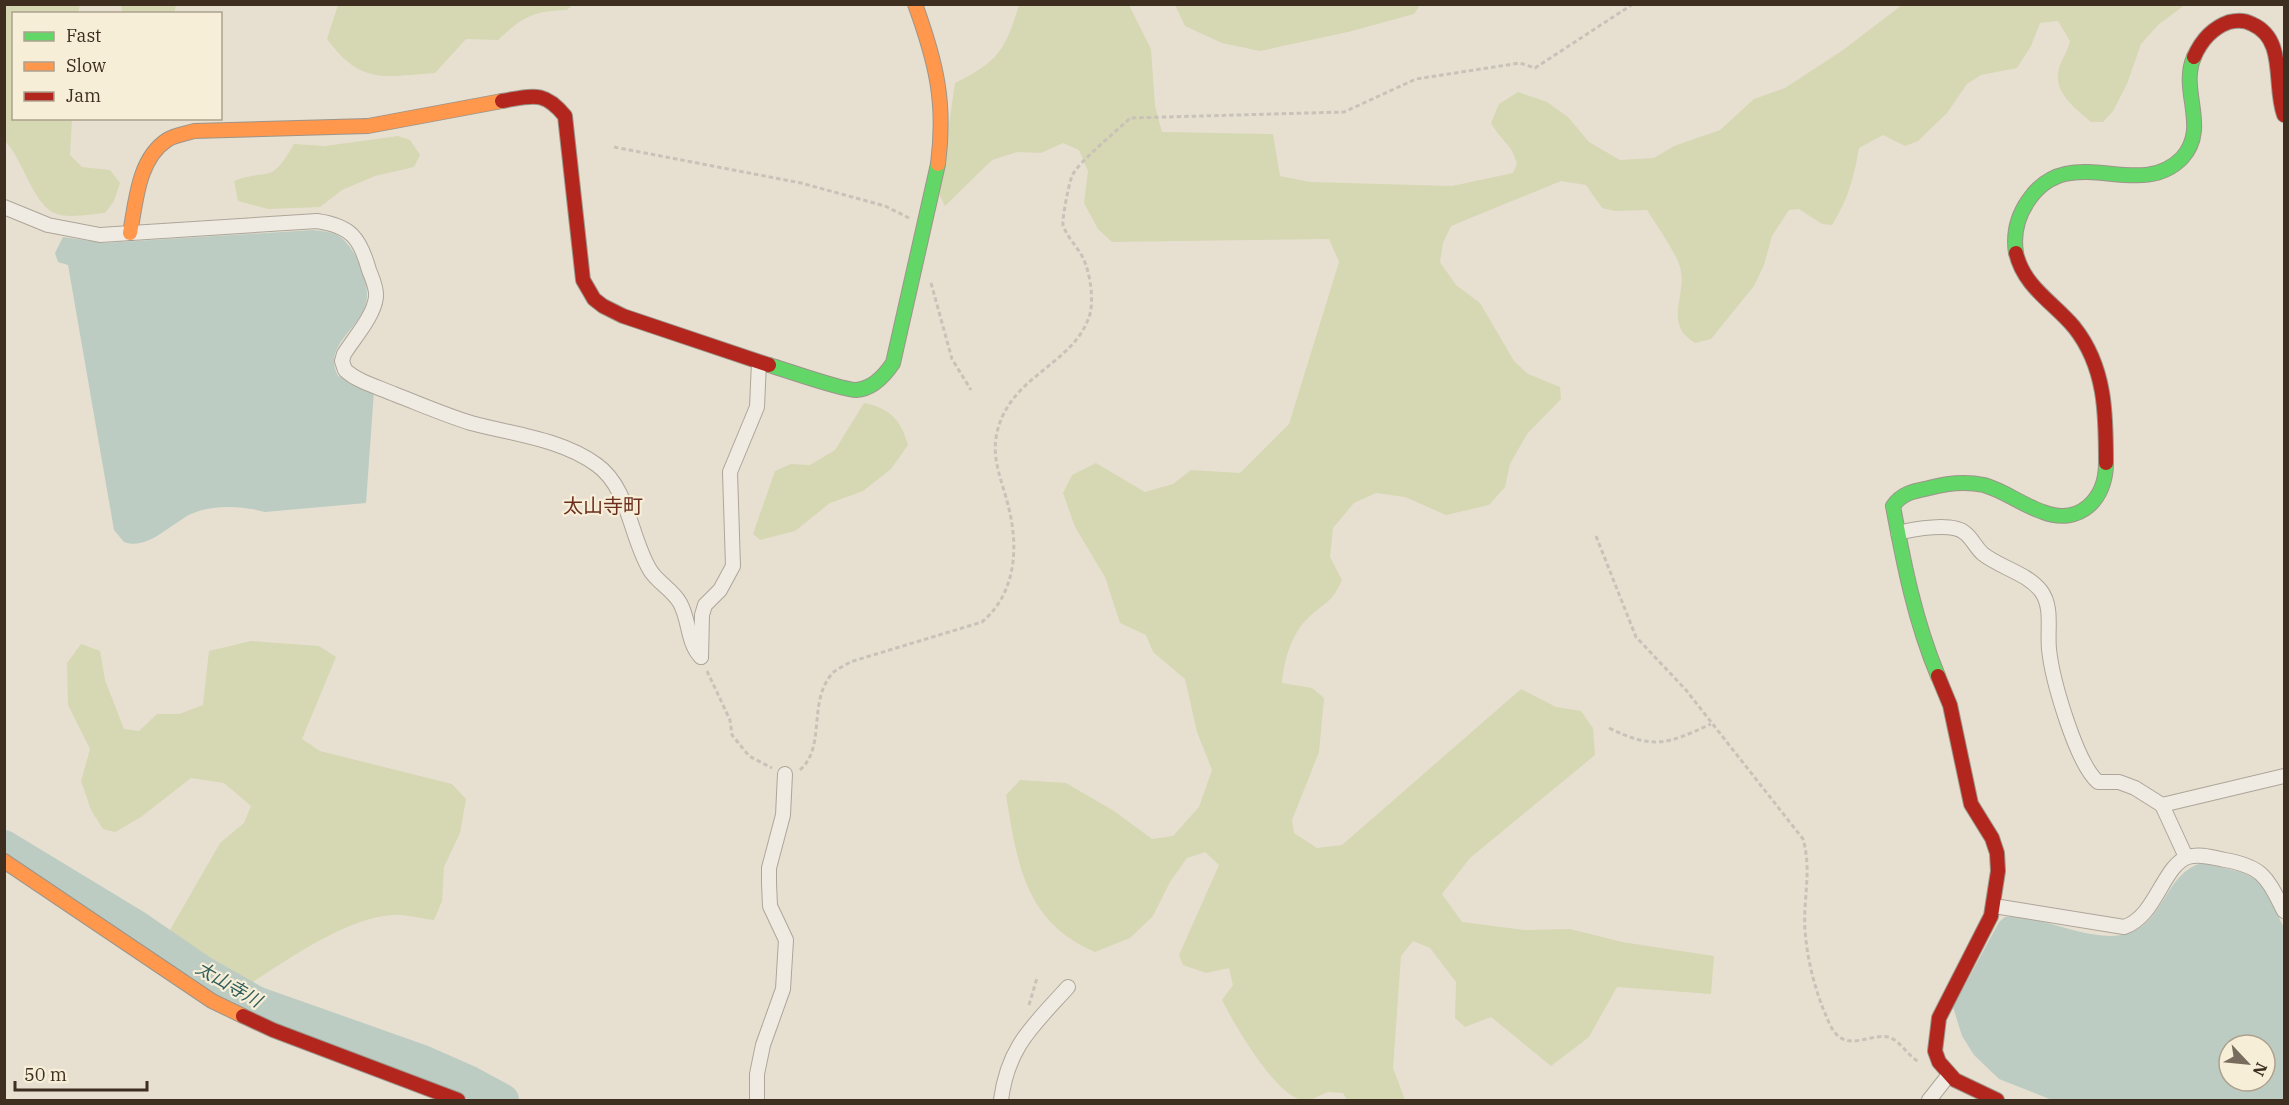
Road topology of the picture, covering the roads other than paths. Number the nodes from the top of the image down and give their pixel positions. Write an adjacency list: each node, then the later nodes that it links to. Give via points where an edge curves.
1 (915, 4): 5 (street, via 933,53 942,108 941,141 937,176 893,363 872,386 855,390)
2 (2284, 115): 6 (street, via 2272,42 2255,25 2241,20 2229,22 2212,32 2191,64 2188,88 2195,134 2177,163 2148,175 2073,172 2051,179 2034,192 2015,231 2018,264 2027,282 2073,325 2098,363 2106,409 2102,491 2085,511 2054,518 2002,490 1950,482 1897,498 1893,514)
3 (4, 207): 4 (street, via 74,231 100,235)
4 (130, 233): 5 (street, via 145,169 154,151 169,138 195,132 368,126 537,95 553,101 565,116 583,280 592,299 623,316); 5 (street, via 317,221 336,224 356,237 363,248 376,298 344,354 345,370 369,384 428,407 552,444 596,464 618,490 651,573 680,602 693,649 701,657 705,605 720,590 733,566 730,472 758,407)
5 (759, 362)
6 (1898, 533): 9 (street, via 1958,528 1983,554 2041,591 2048,604 2052,668 2084,764 2098,782 2118,782 2135,788); 12 (street, via 1917,622 1950,705 1971,804 1997,853)
7 (785, 774): 17 (street, via 783,815 768,883 770,906 786,940 783,989 763,1045)
8 (2284, 776): 9 (street)
9 (2162, 805): 10 (street)
10 (2186, 857): 12 (street, via 2143,915 2135,924 2124,927); 13 (street, via 2196,855 2255,867 2267,877)
11 (4, 861): 16 (street, via 212,1001 273,1030)
12 (1994, 906): 15 (street, via 1939,1018 1934,1046 1938,1065)
13 (2284, 911)
14 (1068, 987): 18 (street, via 1023,1036 1010,1059)
15 (1948, 1076): 19 (street); 20 (street)
16 (458, 1101)
17 (757, 1101)
18 (1002, 1101)
19 (1929, 1101)
20 (1996, 1101)

